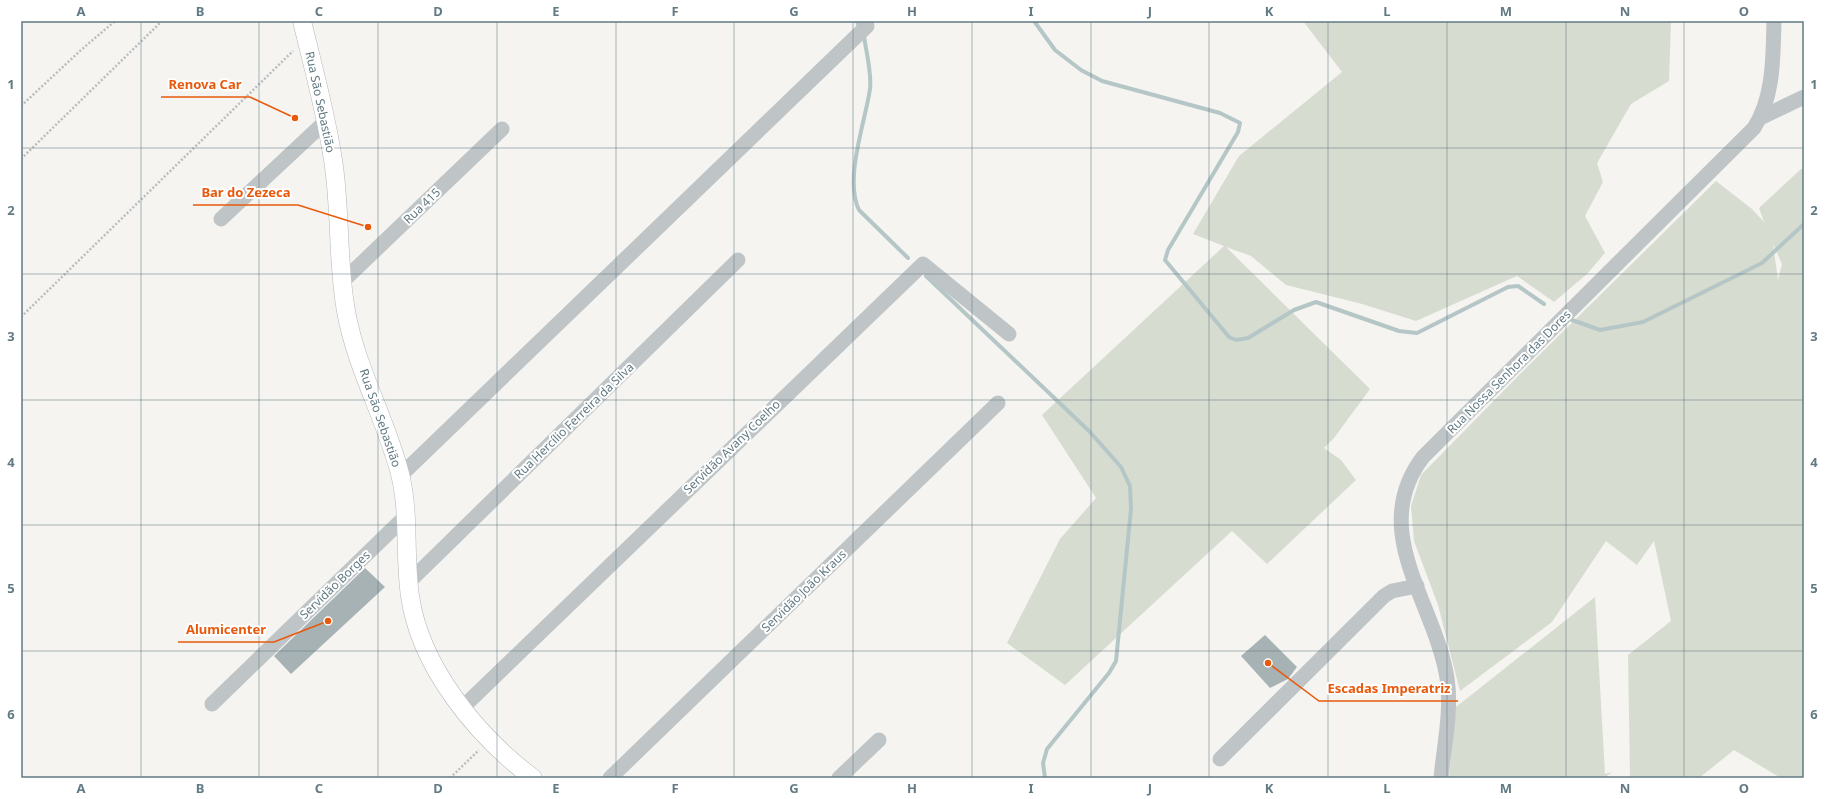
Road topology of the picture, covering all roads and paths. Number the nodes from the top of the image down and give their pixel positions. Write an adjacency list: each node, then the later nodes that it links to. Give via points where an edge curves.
1 (115, 21): 7 (path)
2 (162, 21): 11 (path)
3 (1774, 21): 8 (street, Rua Nossa Senhora das Dores, via 1770,78)
4 (867, 26): 18 (street)
5 (304, 29): 9 (main road, Rua São Sebastião); 15 (path)
6 (1804, 97): 8 (street)
7 (21, 106)
8 (1760, 118): 21 (street, Rua Nossa Senhora das Dores, via 1747,137 1415,467 1405,486 1400,516 1404,545)
9 (326, 121): 12 (street); 14 (main road, Rua São Sebastião, via 338,202)
10 (502, 129): 14 (street, Rua 415)
11 (21, 159)
12 (221, 219)
13 (738, 260): 20 (street, Rua Hercílio Ferreira da Silva)
14 (342, 282): 18 (main road, Rua São Sebastião, via 346,313 355,347)
15 (21, 316)
16 (1009, 334): 23 (street, Servidão Avany Coelho, via 923,264)
17 (998, 403): 29 (street, Servidão João Kraus)
18 (400, 476): 19 (main road, Rua São Sebastião)
19 (406, 516): 20 (main road, Rua São Sebastião); 22 (street, Servidão Borges)
20 (409, 582): 23 (main road, Rua São Sebastião, via 413,614 420,635 429,656)
21 (1417, 586): 26 (street, via 1392,591 1384,596); 31 (street, Rua Nossa Senhora das Dores, via 1439,649 1446,678 1449,704)
22 (212, 704)
23 (462, 708): 24 (main road, Rua São Sebastião)
24 (490, 740): 27 (path); 28 (main road, Rua São Sebastião)
25 (879, 740): 30 (street)
26 (1220, 759)
27 (450, 778)
28 (533, 778)
29 (610, 778)
30 (839, 778)
31 (1441, 778)

